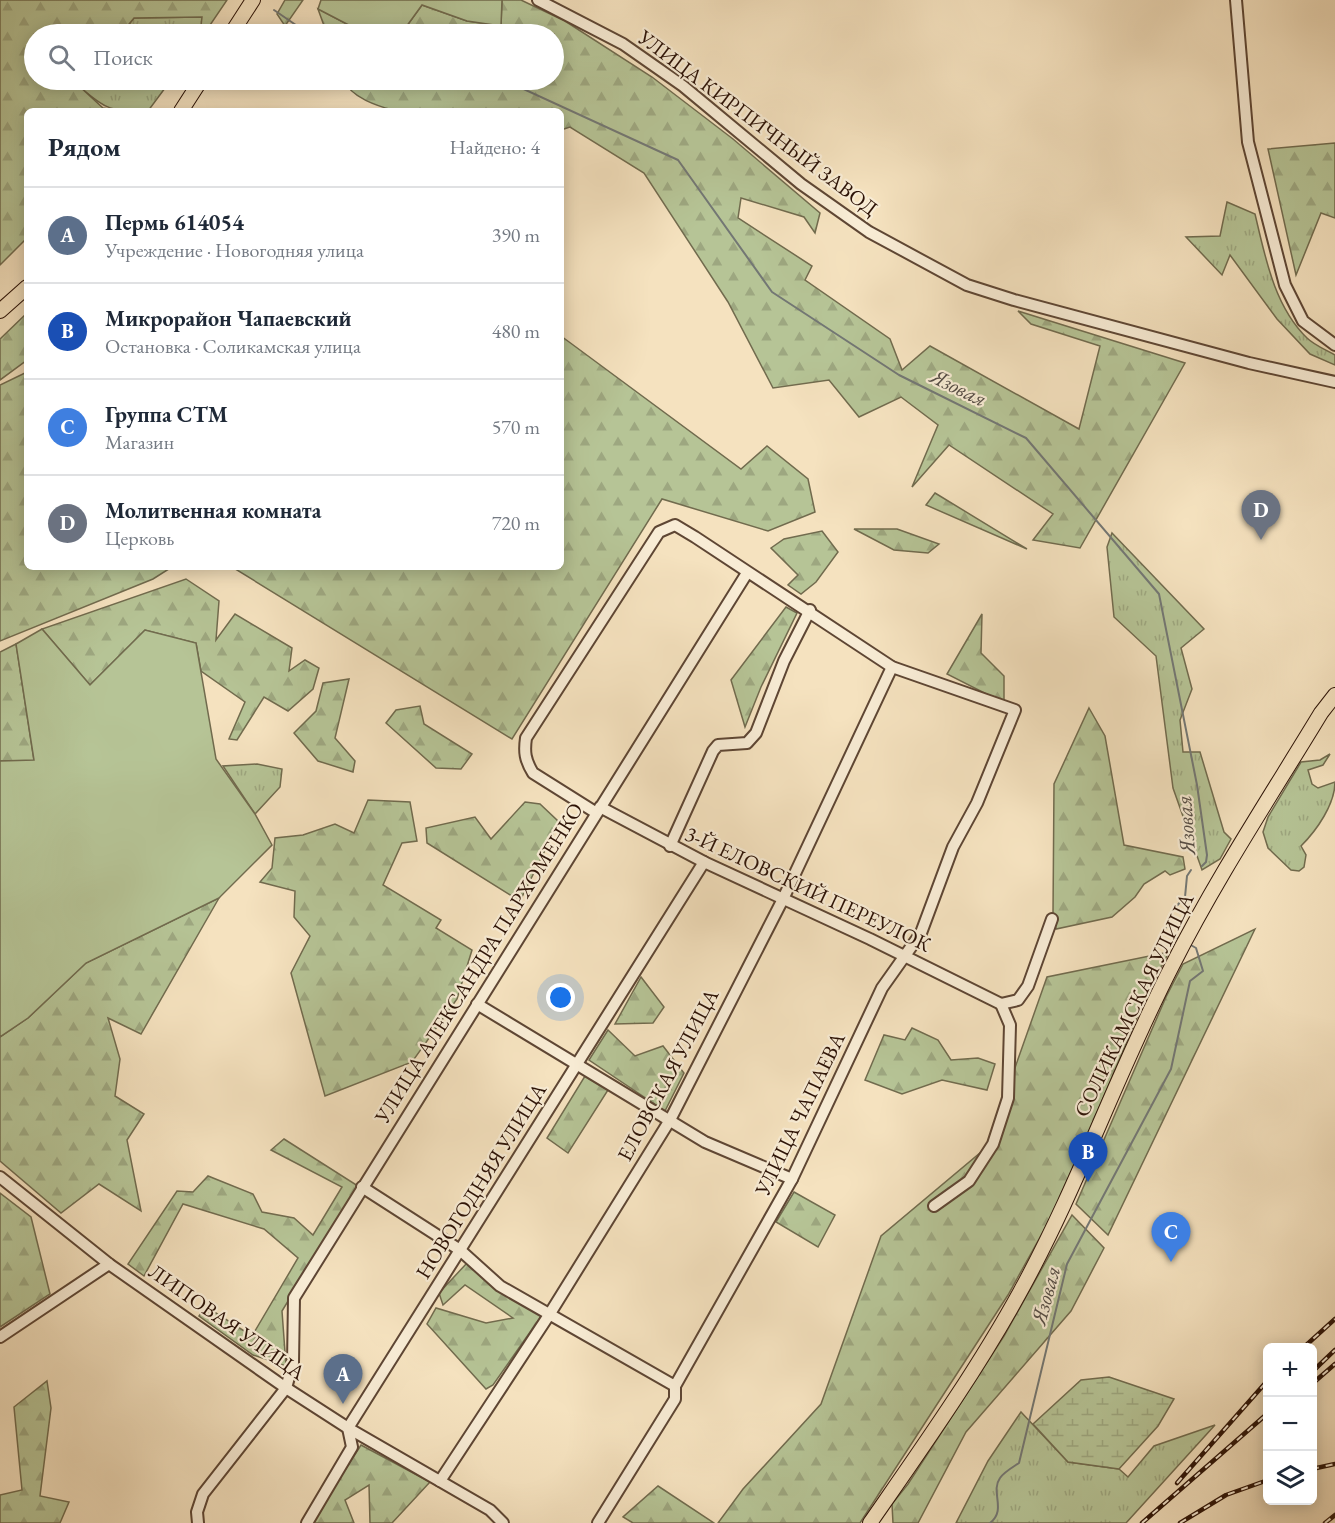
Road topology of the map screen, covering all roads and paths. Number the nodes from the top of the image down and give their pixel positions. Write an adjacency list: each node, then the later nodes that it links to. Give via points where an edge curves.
1 (253, 0): 4 (main road)
2 (538, 0): 10 (street, УЛИЦА КИРПИЧНЫЙ ЗАВОД, via 623,44 683,86 801,184 850,219 967,285 1240,361)
3 (1236, 0): 9 (street, via 1248,142 1285,285 1303,321)
4 (237, 24)
5 (195, 90): 6 (main road)
6 (183, 108)
7 (24, 290): 8 (main road)
8 (0, 311)
9 (1335, 345)
10 (1335, 382)
11 (747, 573): 12 (street); 15 (street, УЛИЦА АЛЕКСАНДРА ПАРХОМЕНКО); 15 (street, 3-Й ЕЛОВСКИЙ ПЕРЕУЛОК, via 675,525 659,532 526,738 526,763 533,772)
12 (810, 610): 13 (street); 16 (street, via 784,661 756,733 747,743 718,745 713,751)
13 (892, 667): 18 (street, ЕЛОВСКАЯ УЛИЦА); 20 (street, УЛИЦА ЧАПАЕВА, via 1015,710 977,802 953,847 921,933)
14 (1335, 695): 41 (main road, СОЛИКАМСКАЯ УЛИЦА, via 1197,919 1019,1293 964,1384)
15 (597, 809): 16 (street, 3-Й ЕЛОВСКИЙ ПЕРЕУЛОК); 21 (street, УЛИЦА АЛЕКСАНДРА ПАРХОМЕНКО)
16 (670, 846): 17 (street, 3-Й ЕЛОВСКИЙ ПЕРЕУЛОК)
17 (704, 862): 18 (street, 3-Й ЕЛОВСКИЙ ПЕРЕУЛОК); 23 (street, НОВОГОДНЯЯ УЛИЦА)
18 (783, 899): 20 (street, 3-Й ЕЛОВСКИЙ ПЕРЕУЛОК); 24 (street, ЕЛОВСКАЯ УЛИЦА)
19 (1052, 919): 22 (street, via 1028,986 1018,1000)
20 (904, 955): 22 (street, 3-Й ЕЛОВСКИЙ ПЕРЕУЛОК); 26 (street, УЛИЦА ЧАПАЕВА, via 882,988)
21 (477, 1004): 23 (street); 27 (street, УЛИЦА АЛЕКСАНДРА ПАРХОМЕНКО)
22 (1001, 1004): 28 (street, via 1010,1025 1008,1098 993,1144 969,1181)
23 (577, 1064): 24 (street); 29 (street, НОВОГОДНЯЯ УЛИЦА)
24 (670, 1120): 26 (street, via 705,1142); 31 (street, ЕЛОВСКАЯ УЛИЦА)
25 (0, 1177): 30 (street, ЛИПОВАЯ УЛИЦА)
26 (792, 1179): 33 (street, УЛИЦА ЧАПАЕВА)
27 (362, 1187): 29 (street); 34 (street, УЛИЦА АЛЕКСАНДРА ПАРХОМЕНКО, via 294,1298 293,1363)
28 (934, 1206)
29 (460, 1250): 31 (street, via 500,1286); 35 (street, НОВОГОДНЯЯ УЛИЦА)
30 (109, 1264): 32 (street); 34 (street, ЛИПОВАЯ УЛИЦА)
31 (549, 1315): 33 (street); 36 (street, ЕЛОВСКАЯ УЛИЦА)
32 (0, 1337)
33 (675, 1386): 40 (street, УЛИЦА ЧАПАЕВА, via 675,1399)
34 (286, 1388): 35 (street, ЛИПОВАЯ УЛИЦА); 37 (street, via 203,1494)
35 (348, 1428): 36 (street, ЛИПОВАЯ УЛИЦА); 38 (street, НОВОГОДНЯЯ УЛИЦА, via 352,1447)
36 (440, 1481): 39 (street, ЛИПОВАЯ УЛИЦА, via 490,1510)
37 (198, 1523)
38 (307, 1523)
39 (504, 1523)
40 (598, 1523)
41 (870, 1523)

